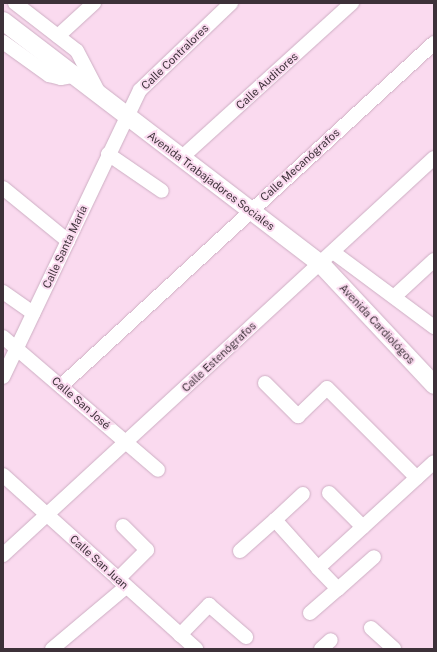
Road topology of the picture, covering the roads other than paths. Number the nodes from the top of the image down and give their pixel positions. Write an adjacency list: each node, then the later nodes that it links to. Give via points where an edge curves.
1 (15, 3): 6 (street, Avenida Trabajadores Sociales)
2 (94, 3): 6 (street)
3 (232, 3): 9 (street, Calle Contralores, via 140,90)
4 (352, 3): 11 (street, Calle Auditores)
5 (6, 30): 8 (main road, Avenida Trabajadores Sociales)
6 (58, 36): 8 (street, Avenida Trabajadores Sociales, via 77,51)
7 (434, 43): 15 (street, Calle Mecanógrafos)
8 (102, 99): 9 (main road, Avenida Trabajadores Sociales)
9 (126, 116): 10 (street, Calle Santa María); 11 (main road, Avenida Trabajadores Sociales)
10 (108, 154): 14 (street); 16 (street, Calle Santa María)
11 (181, 158): 15 (main road, Avenida Trabajadores Sociales)
12 (434, 158): 17 (street, Calle Estenógrafos)
13 (3, 188): 16 (street)
14 (162, 191)
15 (250, 210): 17 (main road, Avenida Trabajadores Sociales); 28 (street, Calle Mecanógrafos)
16 (68, 241): 21 (street, Calle Santa María)
17 (327, 258): 20 (street); 27 (main road, Avenida Cardiológos); 29 (street, Calle Estenógrafos)
18 (434, 260): 20 (street)
19 (3, 292): 21 (street)
20 (395, 296): 22 (street)
21 (34, 313): 24 (street, Calle Santa María)
22 (434, 327)
23 (3, 337): 24 (street, Calle San José)
24 (16, 348): 25 (street, Calle Santa María); 28 (street, Calle San José)
25 (3, 377)
26 (265, 383): 33 (street, via 298,416 327,388)
27 (434, 384)
28 (61, 386): 29 (street, Calle San José)
29 (126, 442): 31 (street, Calle San José); 36 (street, Calle Estenógrafos)
30 (434, 462): 33 (street)
31 (158, 470)
32 (3, 474): 36 (street, Calle San Juan)
33 (416, 478): 39 (street)
34 (329, 493): 39 (street)
35 (303, 494): 37 (street)
36 (47, 514): 41 (street, Calle Estenógrafos); 44 (street, Calle San Juan)
37 (275, 520): 40 (street); 43 (street)
38 (123, 526): 44 (street, via 147,550)
39 (363, 527): 43 (street)
40 (240, 551)
41 (3, 555)
42 (374, 557): 45 (street)
43 (318, 568): 45 (street)
44 (122, 583): 48 (street, Calle San Juan); 51 (street)
45 (338, 589): 46 (street)
46 (310, 613)
47 (371, 628): 52 (street)
48 (180, 635): 49 (street, via 208,605); 50 (street, Calle San Juan)
49 (246, 637)
50 (194, 648)
51 (52, 649)
52 (394, 649)

